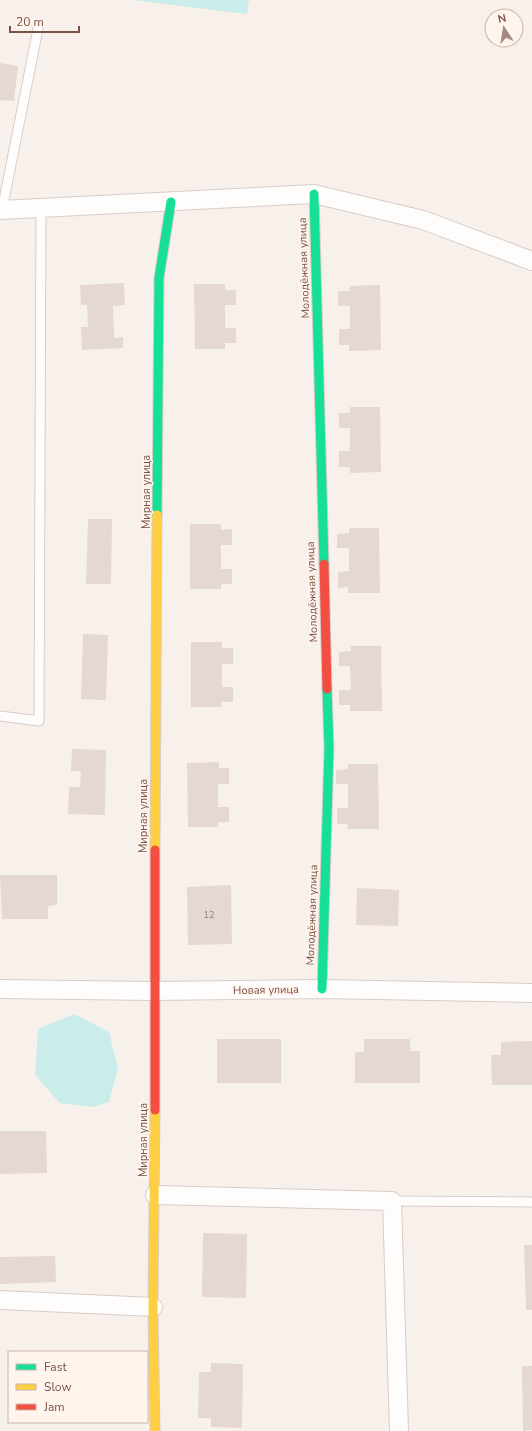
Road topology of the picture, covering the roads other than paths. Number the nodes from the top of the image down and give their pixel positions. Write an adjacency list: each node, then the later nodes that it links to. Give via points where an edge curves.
1 (38, 29): 5 (lane)
2 (314, 194): 3 (street); 6 (street, via 423,220); 9 (street, Молодёжная улица, via 329,748)
3 (170, 202): 4 (street); 10 (street, Мирная улица, via 159,278)
4 (41, 208): 5 (street); 7 (lane, via 39,721)
5 (1, 210)
6 (532, 261)
7 (0, 716)
8 (0, 989): 10 (street, Новая улица)
9 (322, 989): 10 (street, Новая улица); 11 (street, Новая улица)
10 (154, 991): 12 (street, Мирная улица)
11 (532, 993)
12 (155, 1195): 13 (street); 16 (street, Мирная улица)
13 (392, 1201): 14 (lane); 18 (street)
14 (532, 1202)
15 (0, 1300): 16 (street)
16 (153, 1307): 17 (street, Мирная улица)
17 (155, 1431)
18 (398, 1431)

